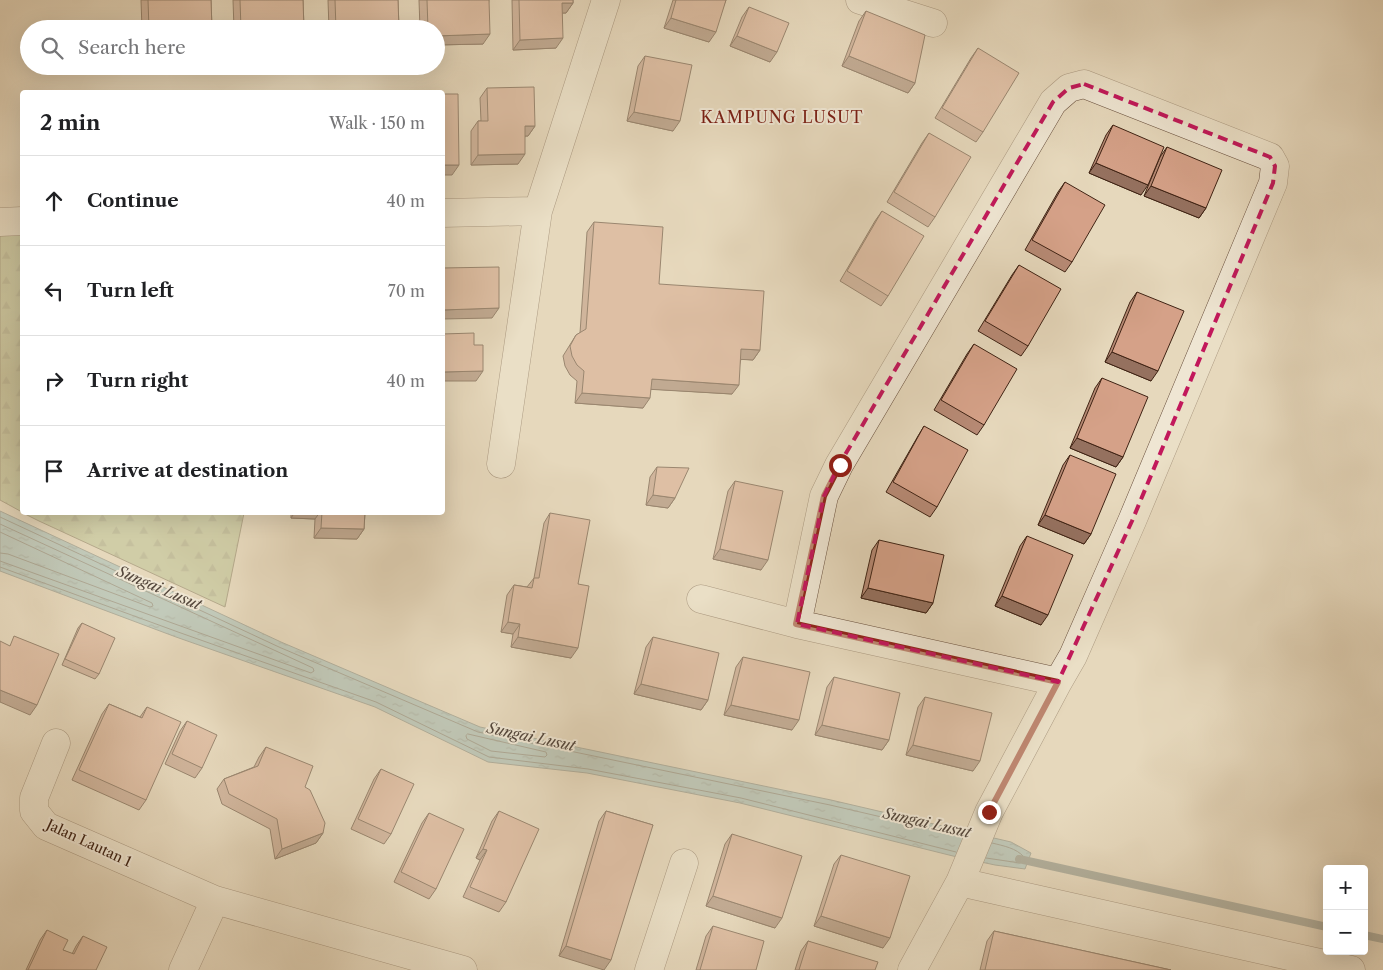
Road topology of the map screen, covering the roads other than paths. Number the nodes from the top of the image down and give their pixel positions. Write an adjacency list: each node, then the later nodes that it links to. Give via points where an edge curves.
1 (606, 0): 4 (street)
2 (860, 0): 3 (street)
3 (933, 23)
4 (538, 211): 5 (street); 8 (street)
5 (445, 213)
6 (0, 222): 7 (street)
7 (20, 222)
8 (501, 464)
9 (701, 599): 10 (street)
10 (796, 624): 11 (street); 11 (street, via 824,496 840,465 1053,102 1069,88 1084,84 1270,156 1275,166 1274,183 1132,520 1073,656)
11 (1058, 682): 14 (street, via 989,812)
12 (56, 743): 15 (street, Jalan Lautan 1, via 34,798 34,811 46,826)
13 (684, 863): 18 (street)
14 (962, 875): 19 (street); 20 (street)
15 (215, 900): 16 (street); 17 (street, Jalan Lautan 1)
16 (183, 970)
17 (463, 970)
18 (649, 970)
19 (912, 970)
20 (1351, 970)

